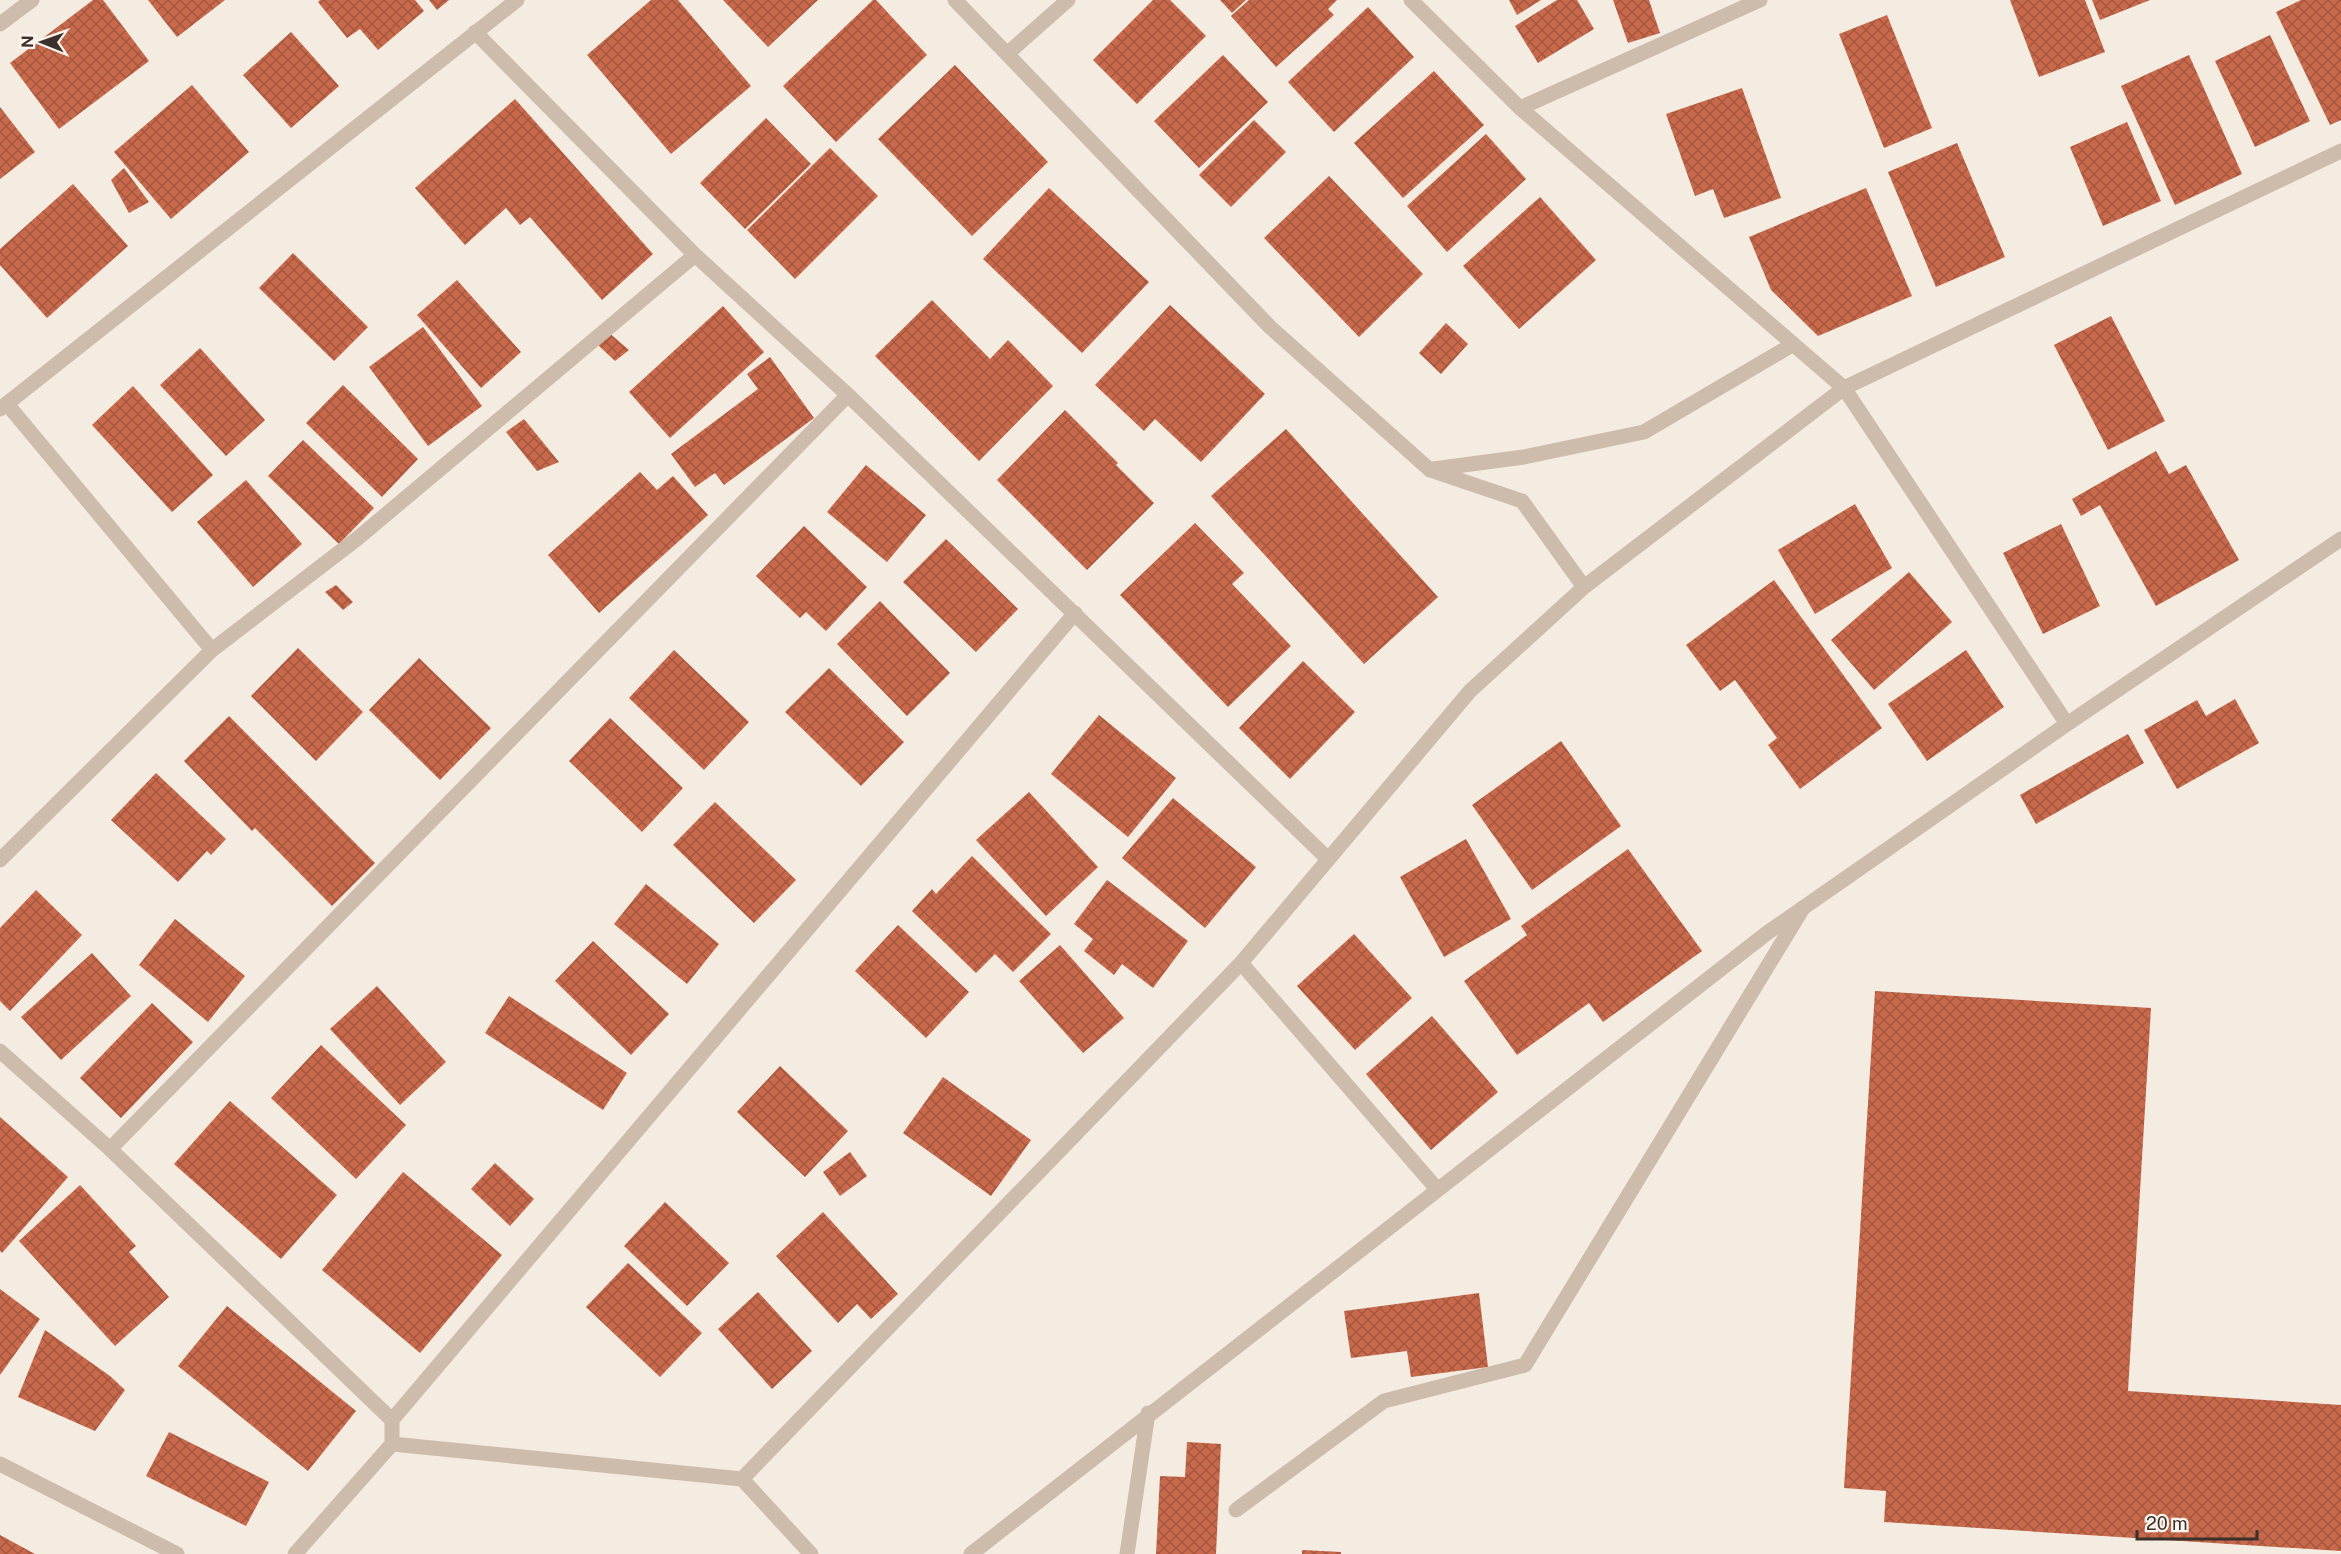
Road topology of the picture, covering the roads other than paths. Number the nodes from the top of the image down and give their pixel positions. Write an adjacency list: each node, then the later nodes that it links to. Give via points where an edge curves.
1 (32, 0): 7 (street)
2 (517, 0): 8 (street)
3 (955, 0): 9 (street)
4 (1068, 0): 9 (street)
5 (1411, 0): 10 (street)
6 (1760, 0): 10 (street)
7 (0, 24)
8 (475, 32): 12 (street); 16 (street)
9 (1008, 53): 17 (street, via 1270,327)
10 (1520, 108): 13 (street)
11 (2341, 151): 14 (street)
12 (695, 255): 15 (street); 21 (street, via 358,538)
13 (1792, 345): 14 (street); 17 (street, via 1644,432 1524,457)
14 (1844, 388): 19 (street); 22 (street)
15 (848, 394): 20 (street); 28 (street)
16 (4, 406): 21 (street)
17 (1430, 470): 19 (street, via 1522,501)
18 (2341, 539): 22 (street)
19 (1584, 587): 23 (street, via 1470,691)
20 (1075, 612): 23 (street); 31 (street)
21 (212, 650): 24 (street)
22 (2067, 724): 25 (street)
23 (1327, 858): 26 (street)
24 (0, 860)
25 (1803, 908): 29 (street); 35 (street, via 1526,1365 1384,1401)
26 (1241, 963): 29 (street); 34 (street)
27 (0, 1051): 28 (street)
28 (110, 1149): 31 (street)
29 (1437, 1189): 30 (street)
30 (1148, 1413): 39 (street); 40 (street)
31 (392, 1420): 32 (street)
32 (392, 1444): 34 (street); 37 (street)
33 (0, 1464): 36 (street)
34 (742, 1479): 38 (street)
35 (1236, 1510)
36 (177, 1554)
37 (295, 1554)
38 (811, 1554)
39 (971, 1554)
40 (1127, 1554)

